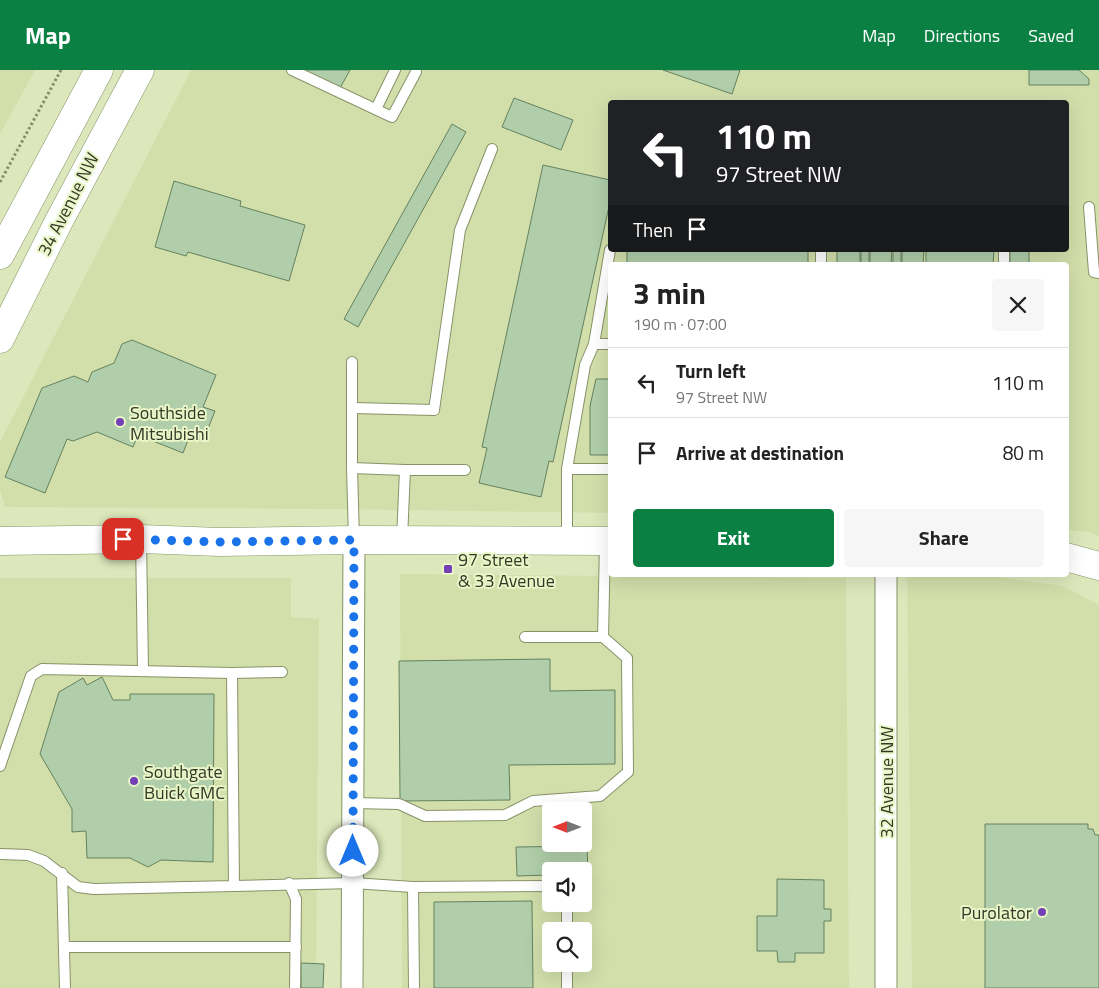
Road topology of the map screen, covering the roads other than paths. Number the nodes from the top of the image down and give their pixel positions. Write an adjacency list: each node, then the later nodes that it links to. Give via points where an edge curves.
1 (140, 70): 13 (street, 34 Avenue NW)
2 (292, 70): 6 (lane)
3 (395, 70): 6 (lane)
4 (97, 71): 9 (street, 34 Avenue NW)
5 (416, 72): 6 (lane, via 392,117)
6 (376, 109)
7 (492, 149): 17 (lane, via 460,230 434,410)
8 (1088, 207): 10 (lane, via 1094,272)
9 (0, 255)
10 (1099, 273)
11 (608, 275): 12 (lane)
12 (606, 300): 14 (lane)
13 (0, 339)
14 (594, 344): 15 (lane); 19 (lane, via 585,365)
15 (608, 344)
16 (352, 362): 17 (lane)
17 (353, 408): 18 (lane)
18 (352, 468): 21 (lane); 25 (lane)
19 (566, 469): 20 (lane); 27 (lane)
20 (608, 469)
21 (404, 470): 22 (lane); 26 (lane)
22 (465, 470)
23 (4, 537): 24 (street)
24 (141, 539): 25 (street, via 218,542); 34 (lane)
25 (354, 540): 26 (street); 38 (street)
26 (402, 540): 27 (street)
27 (567, 541): 28 (street)
28 (607, 541): 33 (lane)
29 (1069, 557): 30 (street)
30 (1099, 566)
31 (886, 577): 54 (street, 32 Avenue NW)
32 (525, 637): 33 (lane)
33 (603, 637): 38 (lane, via 627,658 628,772 600,796 533,801 505,815 425,816 399,804)
34 (143, 670): 36 (lane); 37 (lane, via 42,668 31,676)
35 (282, 672): 36 (lane)
36 (232, 673): 43 (lane)
37 (0, 766)
38 (353, 803): 42 (street)
39 (0, 854): 40 (lane, via 28,855)
40 (62, 873): 43 (lane, via 78,887 94,889); 46 (lane)
41 (289, 883): 42 (lane); 43 (lane); 47 (lane, via 296,898)
42 (353, 883): 45 (lane); 51 (street)
43 (234, 886)
44 (542, 886): 45 (lane)
45 (413, 887): 52 (lane)
46 (64, 947): 47 (lane); 49 (lane)
47 (296, 947): 50 (lane)
48 (567, 972): 53 (lane)
49 (65, 988)
50 (295, 988)
51 (352, 988)
52 (414, 988)
53 (567, 988)
54 (886, 988)

